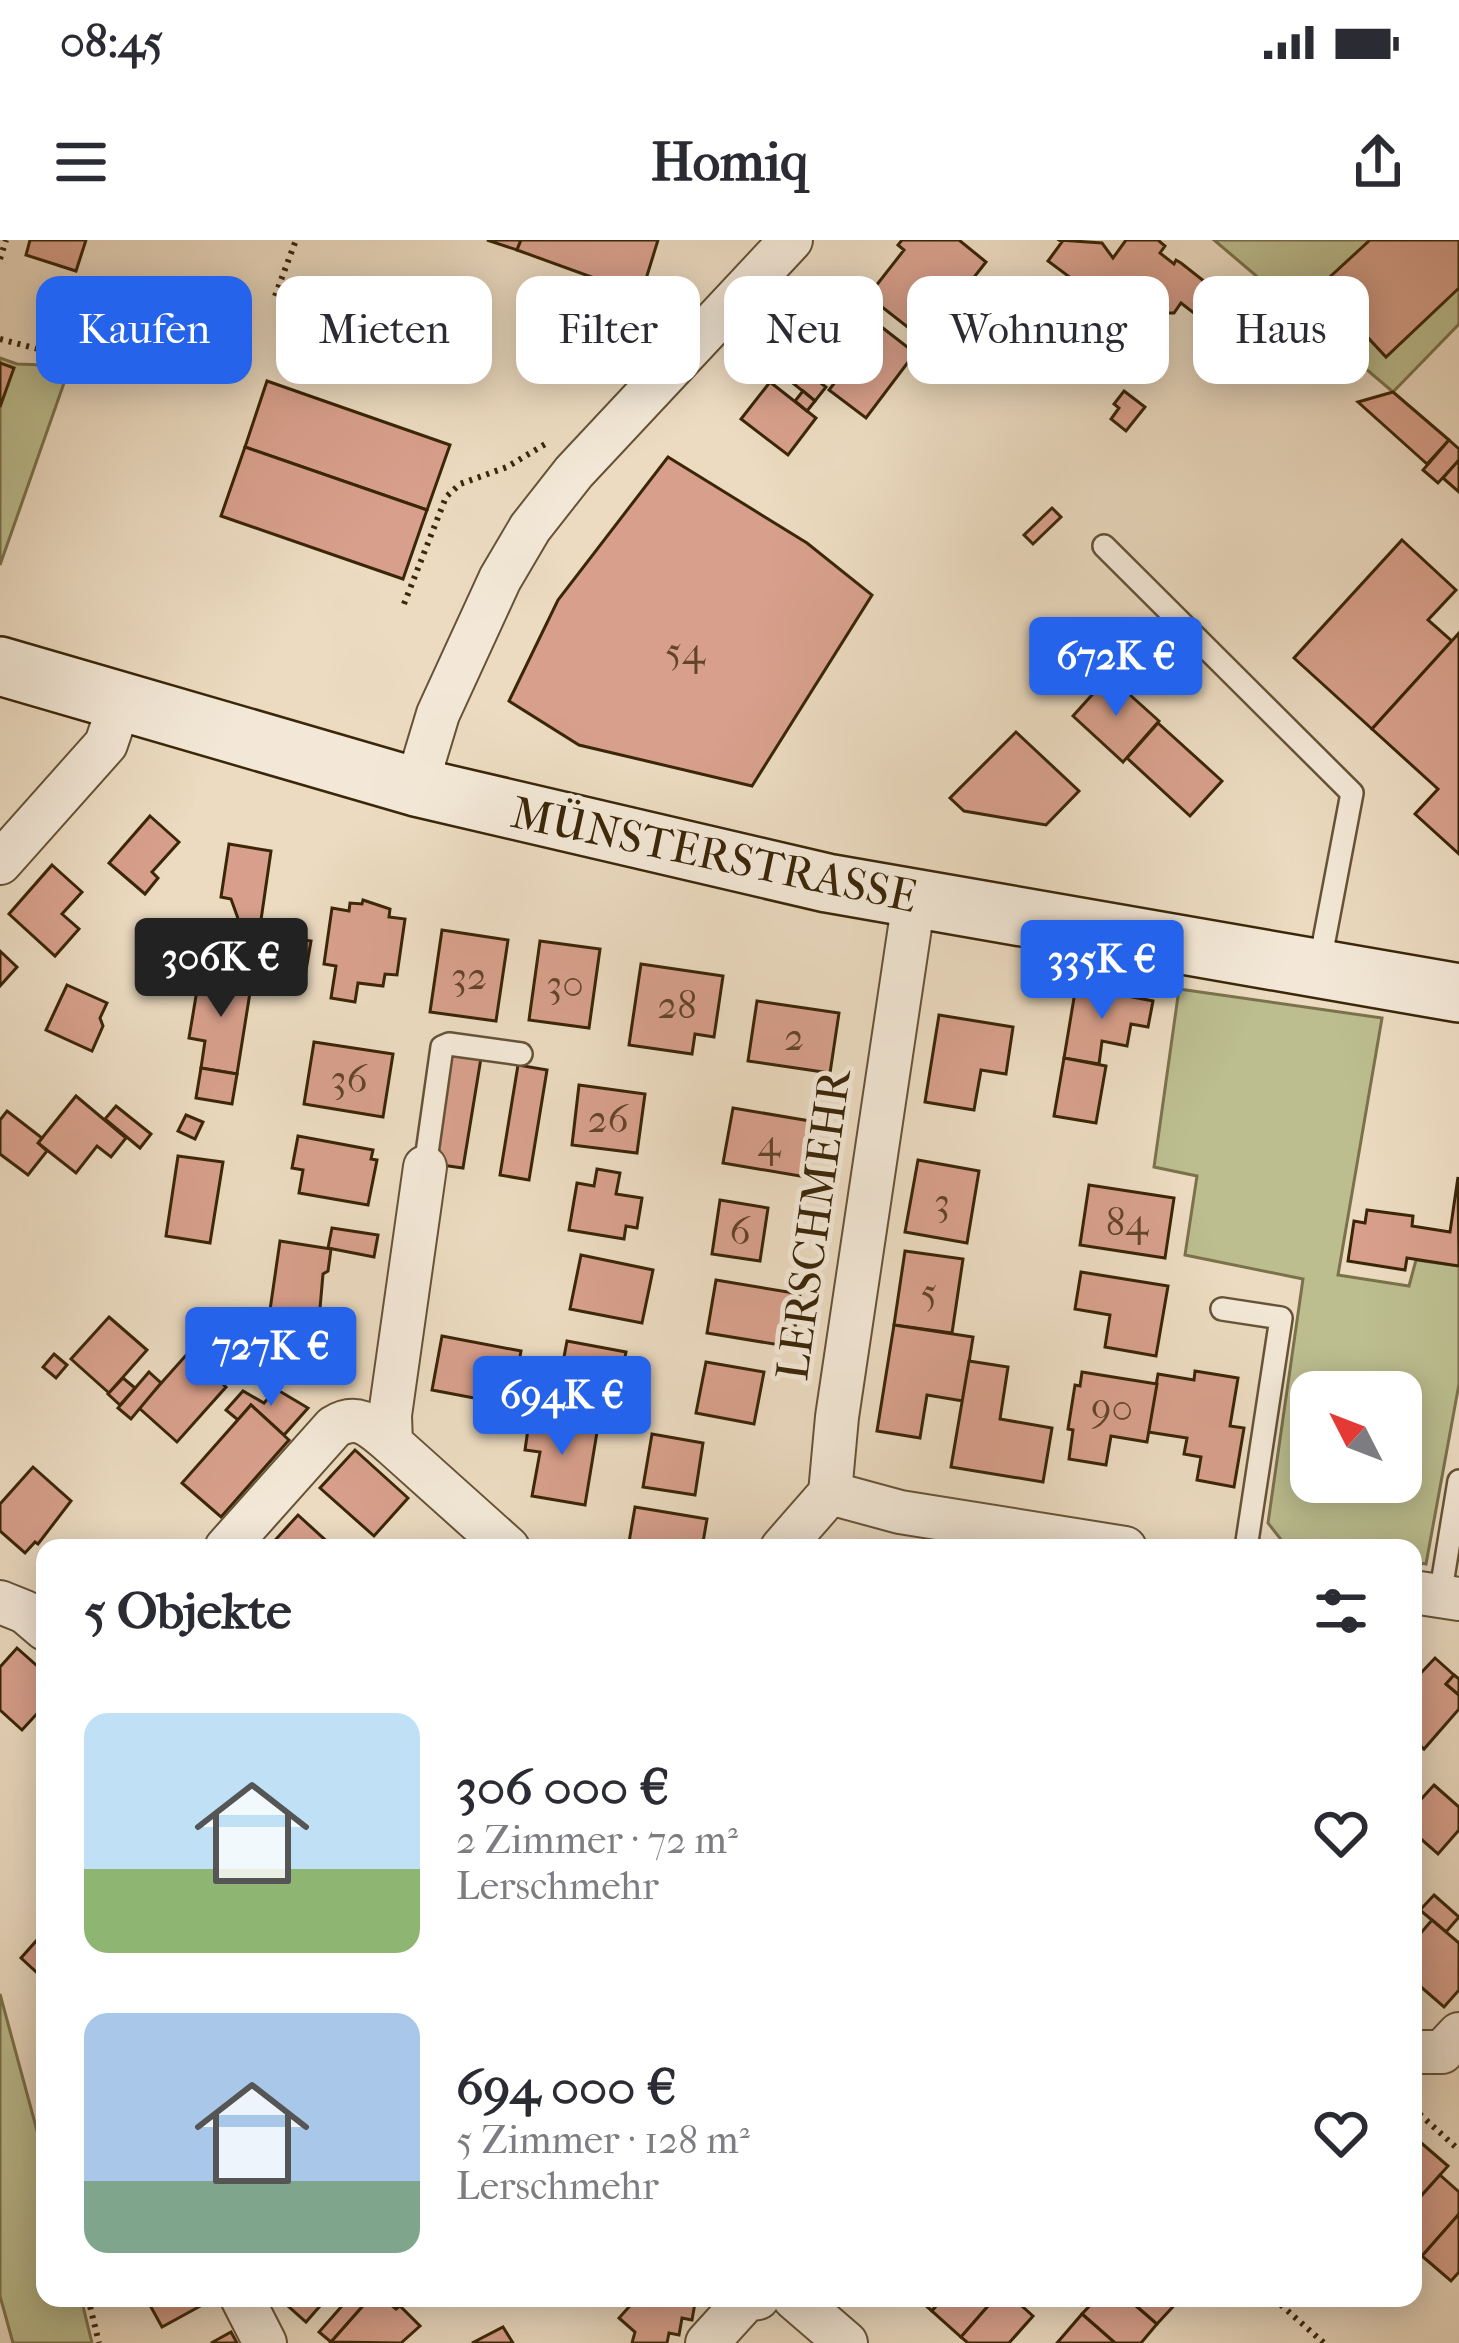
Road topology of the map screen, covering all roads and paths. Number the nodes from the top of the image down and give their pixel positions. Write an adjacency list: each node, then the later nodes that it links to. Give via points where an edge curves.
1 (6, 240): 4 (path)
2 (296, 240): 5 (path)
3 (791, 240): 13 (street, via 530,528 446,696)
4 (0, 259)
5 (275, 296)
6 (0, 339): 7 (path)
7 (36, 348)
8 (559, 436): 10 (path, via 446,497)
9 (1104, 546): 16 (lane, via 1352,793)
10 (404, 604)
11 (0, 666): 12 (street, MÜNSTERSTRASSE)
12 (120, 704): 13 (street, MÜNSTERSTRASSE); 14 (street, via 106,744)
13 (416, 787): 15 (street, MÜNSTERSTRASSE)
14 (0, 863)
15 (914, 900): 16 (street, MÜNSTERSTRASSE); 23 (street, LERSCHMEHR)
16 (1318, 970): 17 (street, MÜNSTERSTRASSE)
17 (1459, 993)
18 (521, 1054): 19 (lane, via 442,1047)
19 (425, 1167): 21 (street)
20 (1222, 1309): 28 (lane, via 1281,1318)
21 (391, 1443): 24 (street, via 366,1422 334,1427); 25 (street)
22 (1459, 1481): 29 (lane)
23 (830, 1493): 26 (street); 27 (street)
24 (234, 1539)
25 (498, 1539)
26 (790, 1539)
27 (1069, 1539)
28 (1247, 1539)
29 (1437, 1596)
30 (0, 1602): 31 (street)
31 (36, 1621)
32 (1422, 2116): 33 (path)
33 (1459, 2150)
34 (90, 2307): 39 (path)
35 (247, 2307): 40 (street)
36 (740, 2307): 41 (street)
37 (804, 2307): 42 (street)
38 (1283, 2307): 43 (path)
39 (99, 2343)
40 (266, 2343)
41 (707, 2343)
42 (846, 2343)
43 (1324, 2343)

